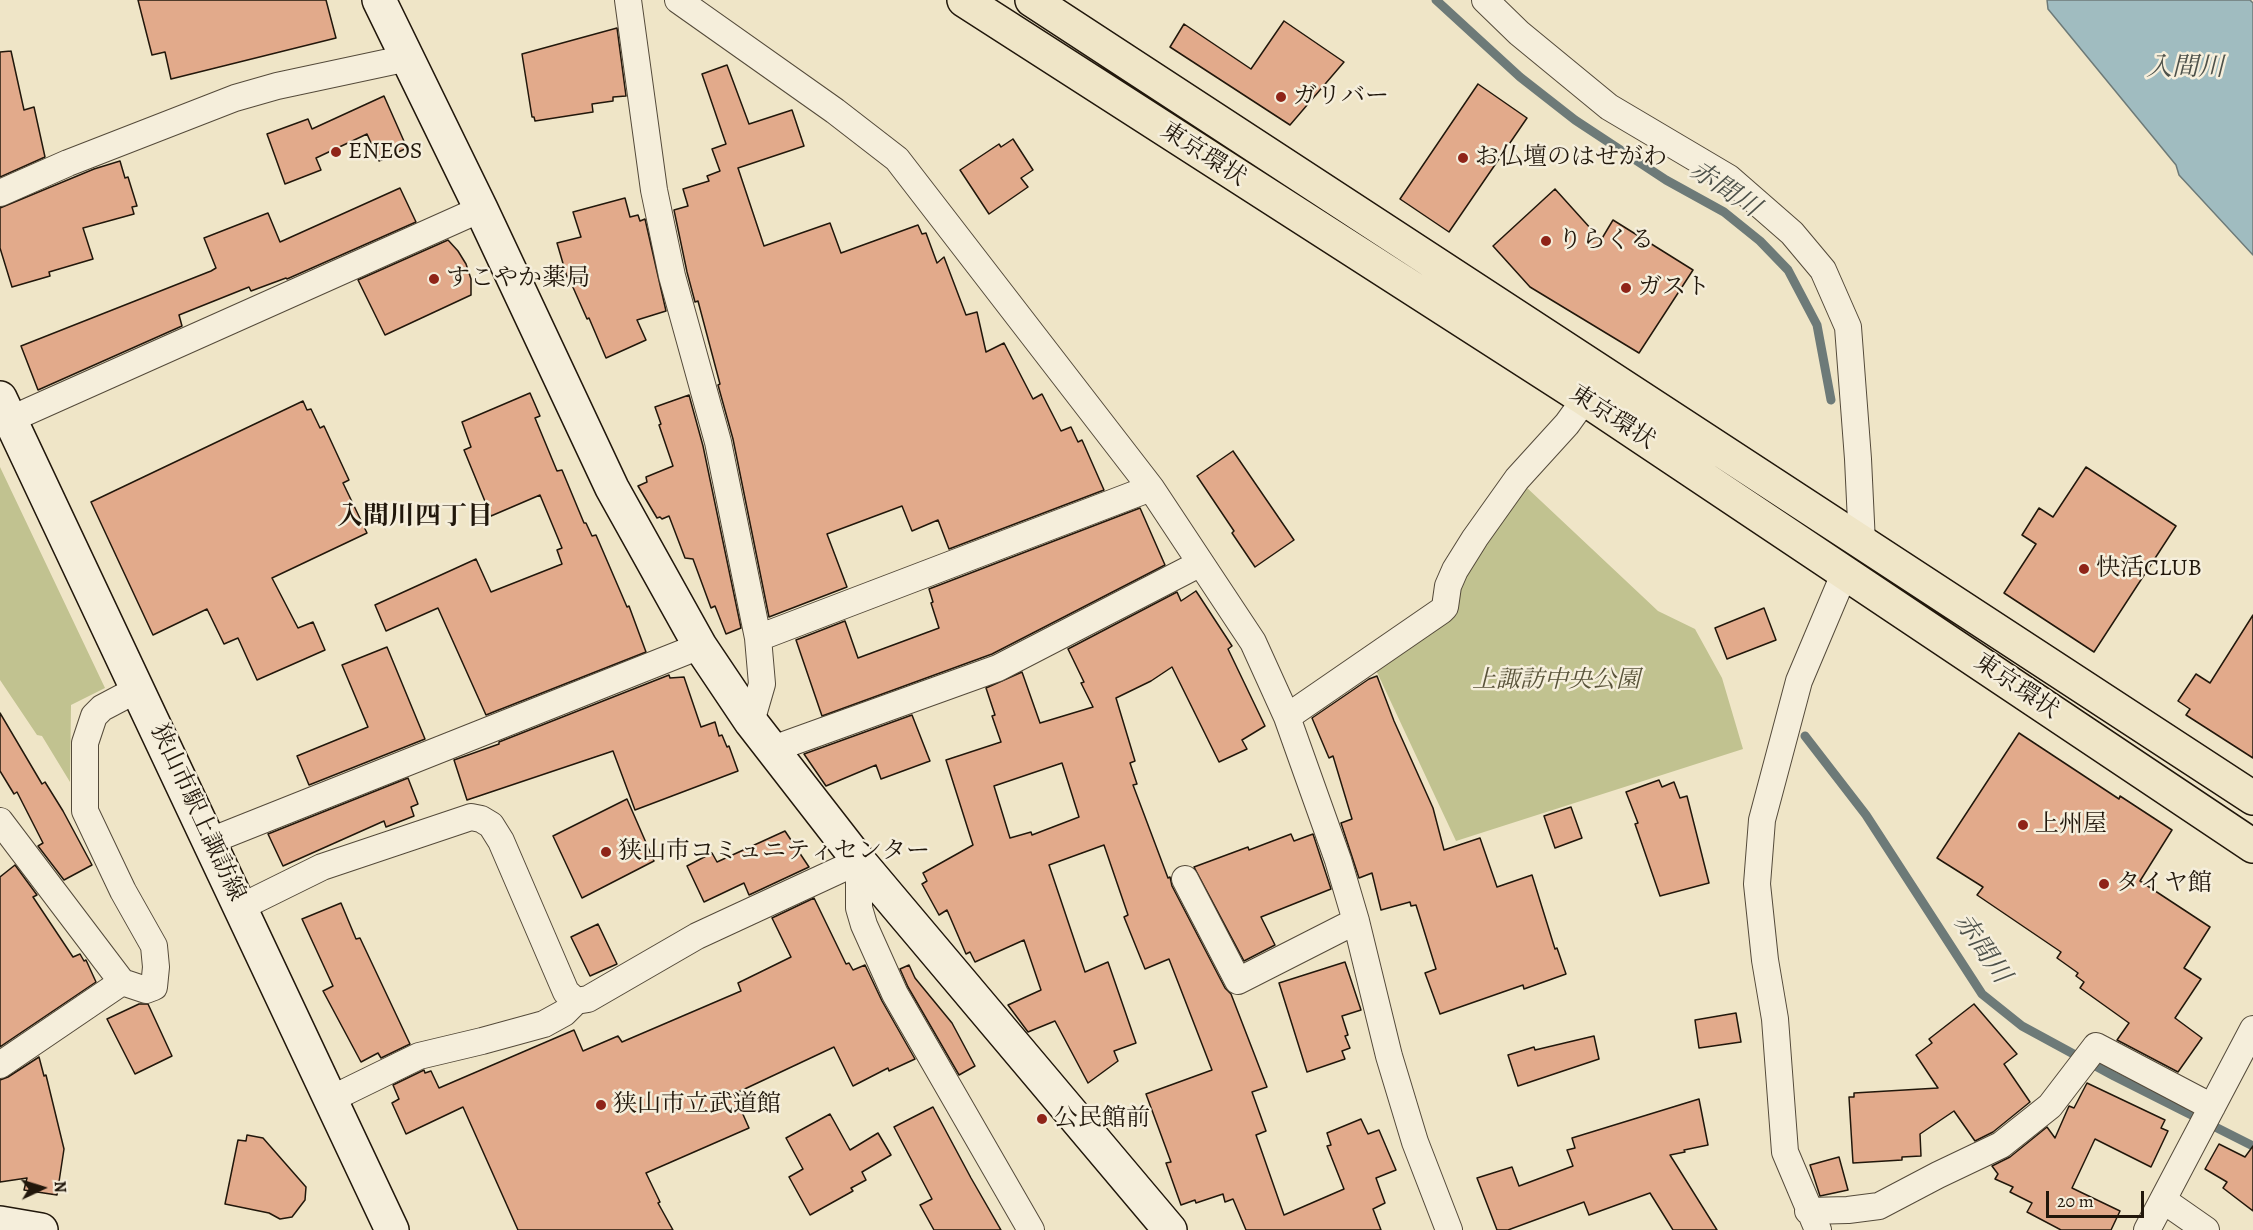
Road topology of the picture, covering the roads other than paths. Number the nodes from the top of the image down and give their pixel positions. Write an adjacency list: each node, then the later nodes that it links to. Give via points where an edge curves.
1 (379, 0): 7 (street)
2 (628, 0): 16 (street, via 654,190 672,276 718,442)
3 (678, 0): 12 (street, via 897,159)
4 (964, 0): 10 (highway, 東京環状)
5 (1032, 0): 13 (highway, 東京環状)
6 (1485, 0): 13 (street, via 1609,106 1729,178 1792,233 1822,270 1848,327)
7 (408, 58): 8 (street, via 235,98); 9 (street)
8 (0, 193)
9 (481, 209): 11 (street); 17 (street, via 612,488)
10 (1585, 399): 15 (highway, 東京環状); 19 (street, via 1517,479 1476,538 1455,570 1441,611)
11 (5, 408): 18 (street, 狭山市駅上諏訪線)
12 (1151, 488): 14 (street); 16 (street)
13 (1862, 543): 22 (highway, 東京環状)
14 (1199, 564): 19 (street, via 1253,642); 21 (street, via 998,668)
15 (1845, 572): 25 (highway, 東京環状); 37 (street, via 1799,681 1762,820 1757,884 1775,1020 1785,1152)
16 (758, 638): 20 (street, via 762,684)
17 (700, 646): 20 (street); 24 (street)
18 (138, 689): 24 (street, 狭山市駅上諏訪線); 30 (street, via 94,716 85,743 85,811 153,946 154,987 146,990)
19 (1287, 717): 29 (street)
20 (751, 722): 21 (street)
21 (773, 749): 26 (street)
22 (2253, 798)
23 (0, 821): 30 (street)
24 (210, 841): 28 (street, 狭山市駅上諏訪線)
25 (2253, 846)
26 (859, 861): 31 (street, via 697,936 588,999); 41 (street, via 859,908 895,994); 42 (street)
27 (1185, 879): 29 (street, via 1238,981)
28 (241, 907): 31 (street, via 322,867 471,817 481,819 491,825 501,841 566,992); 34 (street, 狭山市駅上諏訪線)
29 (1356, 921): 43 (street, via 1395,1078)
30 (123, 982): 33 (street)
31 (576, 1001): 34 (street, via 544,1024 419,1056)
32 (2253, 1029): 35 (street)
33 (0, 1065)
34 (331, 1099): 40 (street, 狭山市駅上諏訪線)
35 (2207, 1117): 36 (street); 37 (street, via 2096,1046 2050,1106 2001,1145 1879,1206)
36 (2163, 1200): 44 (street); 45 (street)
37 (1813, 1220)
38 (0, 1223): 39 (street)
39 (41, 1230)
40 (392, 1230)
41 (1031, 1230)
42 (1170, 1230)
43 (1449, 1230)
44 (2147, 1230)
45 (2206, 1230)

